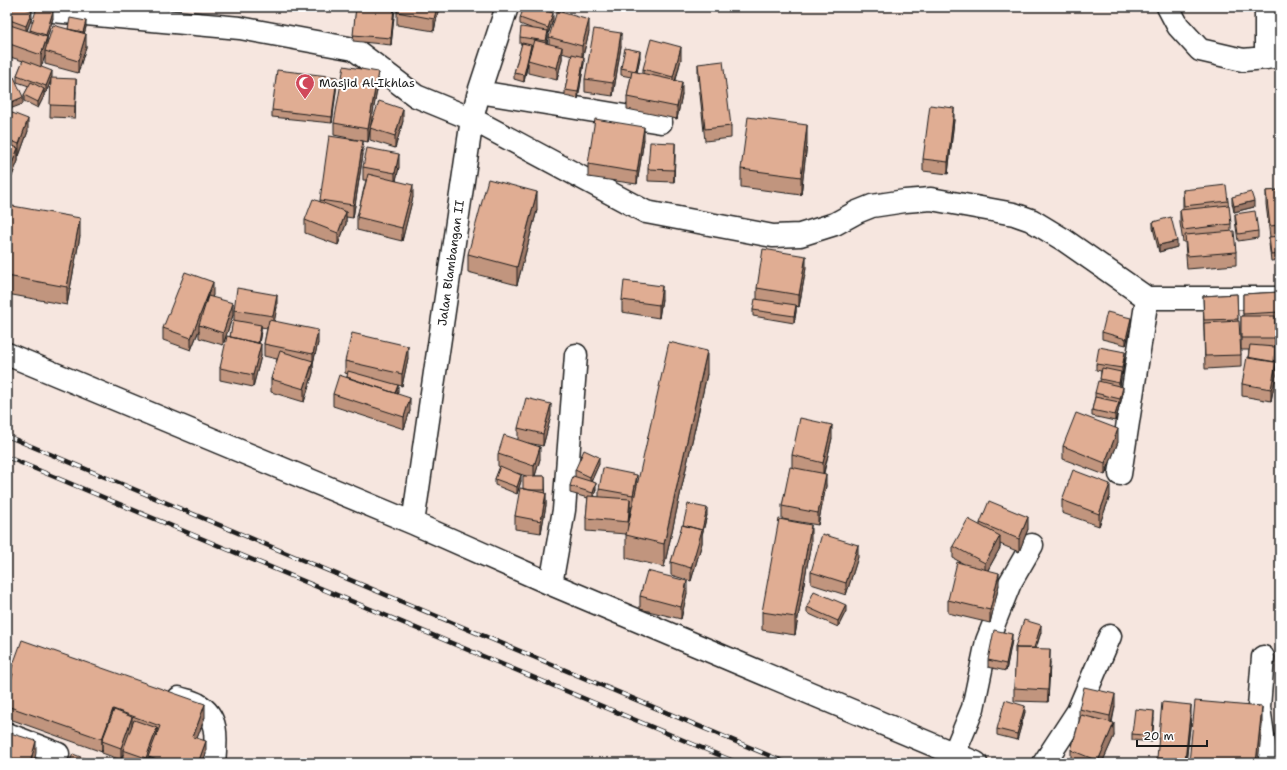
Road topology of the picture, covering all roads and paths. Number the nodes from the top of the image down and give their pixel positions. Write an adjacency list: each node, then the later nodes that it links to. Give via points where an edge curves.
1 (9, 7): 7 (street, via 240,28 354,49 416,96)
2 (507, 7): 6 (street, Jalan Blambangan II)
3 (1168, 7): 5 (street, via 1178,26 1200,50 1243,60)
4 (1266, 7): 5 (street)
5 (1273, 57)
6 (479, 92): 7 (street, Jalan Blambangan II); 8 (street)
7 (472, 119): 9 (street, via 646,212 773,236 800,235 835,224 872,206 905,201 931,199 1014,214 1031,220 1064,240); 14 (street, Jalan Blambangan II)
8 (661, 122)
9 (1147, 298): 10 (street); 13 (street)
10 (1280, 298)
11 (7, 354): 14 (street)
12 (576, 355): 16 (street, via 564,510)
13 (1120, 474)
14 (413, 524): 16 (street)
15 (1032, 545): 21 (street, via 1010,583 987,641 974,708)
16 (551, 584): 21 (street)
17 (1110, 636): 26 (street, via 1078,711)
18 (1263, 657): 27 (street, via 1259,707)
19 (159, 691): 24 (street, via 197,704 206,711 216,733)
20 (7, 734): 22 (street)
21 (954, 754): 25 (street)
22 (55, 758): 23 (street)
23 (78, 760)
24 (214, 763)
25 (976, 763)
26 (1044, 763)
27 (1267, 763)

